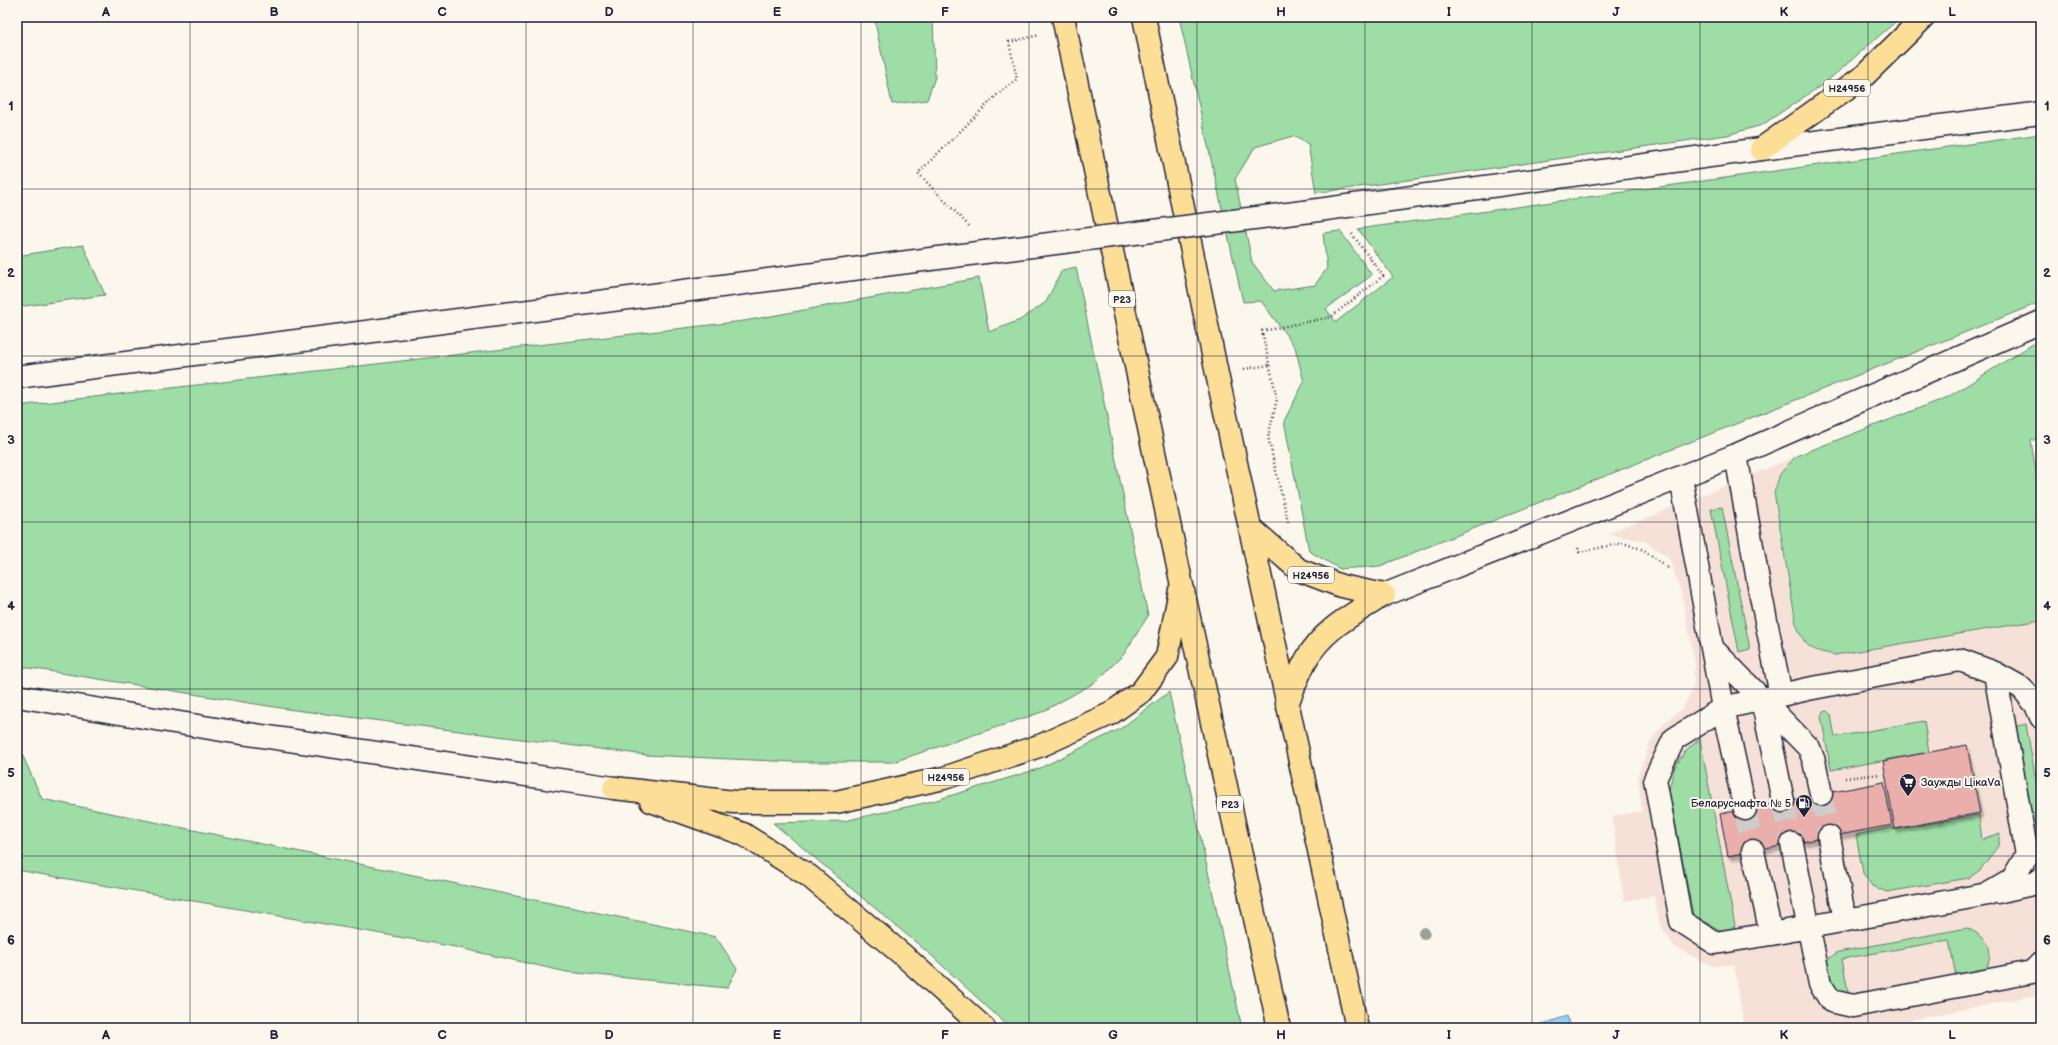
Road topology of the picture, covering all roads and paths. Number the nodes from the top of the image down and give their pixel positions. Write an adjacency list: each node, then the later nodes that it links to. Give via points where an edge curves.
1 (1144, 17): 14 (highway, via 1217,374)
2 (1924, 17): 5 (highway, Н24956, via 1864,76)
3 (1064, 23): 6 (path, via 1009,42 1018,79 1000,93 918,173); 16 (highway, Р23)
4 (2041, 113): 5 (street, Н24956)
5 (1761, 149): 9 (street, Н24956, bridge, via 1311,211)
6 (972, 229)
7 (1350, 231): 13 (path, via 1383,276 1331,317 1262,331 1277,398 1268,437)
8 (2041, 322): 10 (street)
9 (17, 377)
10 (1736, 455): 11 (street); 21 (street, via 1759,586)
11 (1681, 478): 12 (street); 18 (street)
12 (1568, 521): 15 (path, via 1580,552 1623,543 1644,550 1668,567); 17 (street)
13 (1289, 526)
14 (1252, 529): 17 (highway, Н24956, via 1300,570 1341,586); 22 (highway)
15 (1669, 574)
16 (1181, 581): 25 (highway, Н24956, via 1167,657 1141,692 1110,714 1042,745 944,778 836,802 734,802); 39 (highway, Р23)
17 (1384, 594): 22 (highway, via 1338,624 1320,642 1306,660)
18 (1712, 648): 21 (street); 23 (street)
19 (1995, 673): 21 (street, via 1960,660); 24 (street, via 2022,688 2036,705); 33 (street, via 2027,855 2012,880)
20 (17, 696): 25 (street, Н24956, via 228,731)
21 (1772, 697): 23 (street); 26 (street, via 1809,748); 27 (street)
22 (1287, 704): 40 (highway)
23 (1723, 708): 28 (street); 36 (street, via 1674,739 1655,779 1681,921 1715,943)
24 (2041, 717)
25 (614, 788): 38 (highway, Н24956, via 743,834 809,876)
26 (1821, 794)
27 (1783, 801)
28 (1745, 809)
29 (1829, 837): 34 (street)
30 (1792, 844): 35 (street)
31 (1753, 852): 36 (street)
32 (2041, 879): 33 (street, via 2036,883)
33 (1988, 894): 34 (street)
34 (1846, 920): 35 (street)
35 (1809, 927): 36 (street); 37 (street, via 1820,984 1831,1001 1853,1006 2032,972)
36 (1771, 934)
37 (2041, 964)
38 (984, 1028)
39 (1279, 1028)
40 (1357, 1028)

